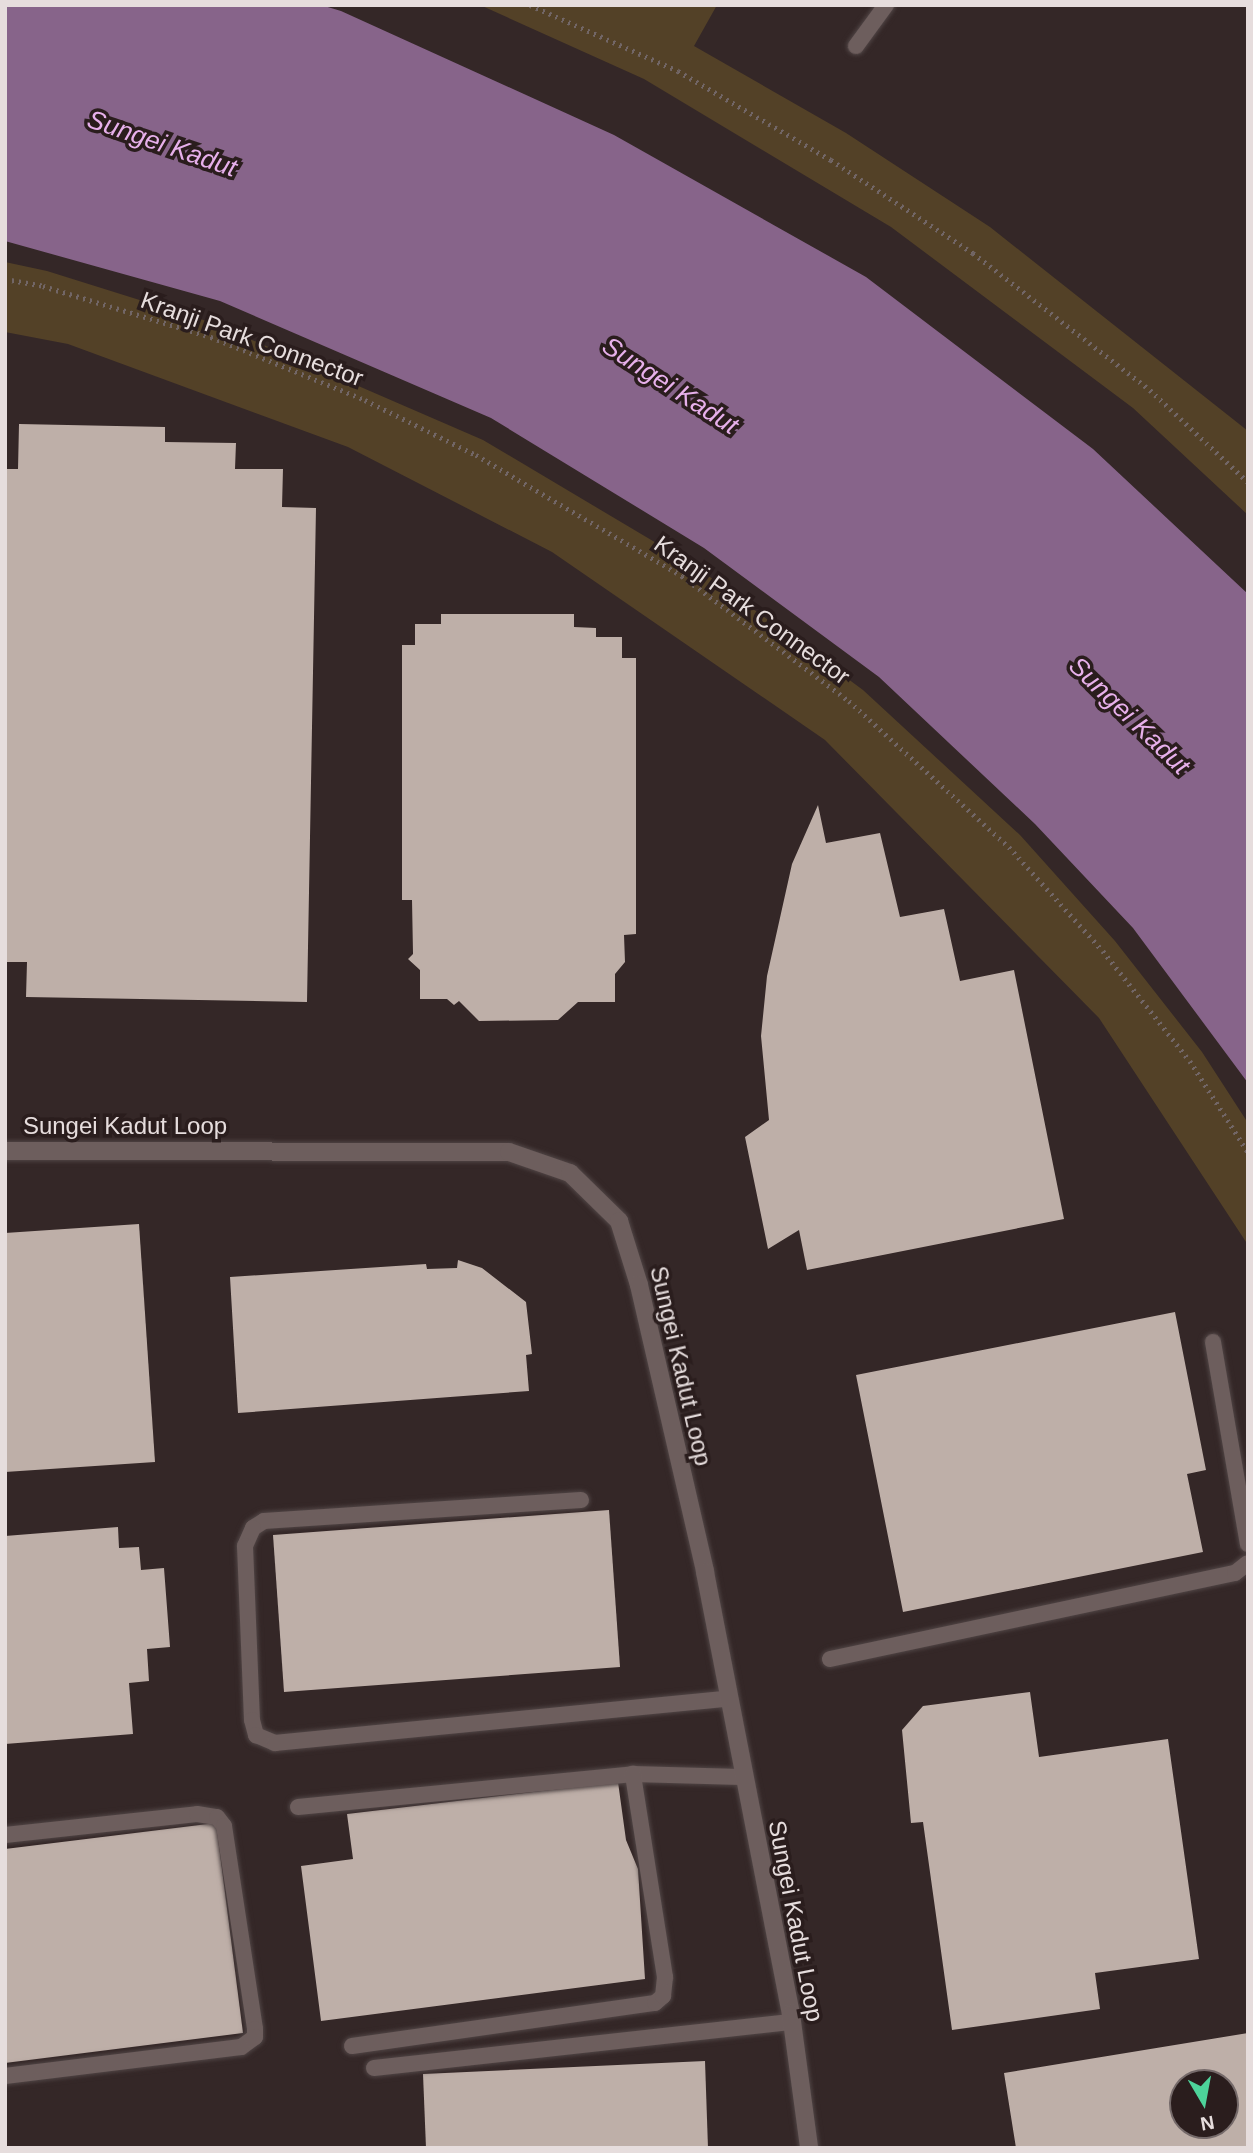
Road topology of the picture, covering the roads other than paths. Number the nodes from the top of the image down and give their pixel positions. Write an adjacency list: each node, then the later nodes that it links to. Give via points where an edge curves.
1 (886, 5): 2 (lane)
2 (856, 46)
3 (5, 1151): 9 (street, Sungei Kadut Loop, via 509,1152 570,1173 619,1221 639,1285 705,1572)
4 (1213, 1342): 6 (lane)
5 (582, 1500): 9 (lane, via 264,1521 253,1528 245,1546 252,1720 257,1735 275,1743)
6 (1248, 1544)
7 (1248, 1563): 8 (lane, via 1235,1573)
8 (830, 1659)
9 (726, 1699): 11 (street, Sungei Kadut Loop)
10 (633, 1774): 11 (lane); 12 (lane); 15 (lane, via 664,1977 663,1996 655,2003)
11 (741, 1777): 14 (street, Sungei Kadut Loop)
12 (298, 1807)
13 (5, 1835): 17 (lane, via 197,1814 218,1817 224,1826 255,2029 254,2037 241,2046)
14 (792, 2022): 16 (lane); 18 (street, Sungei Kadut Loop)
15 (352, 2046)
16 (374, 2067)
17 (5, 2076)
18 (809, 2148)

